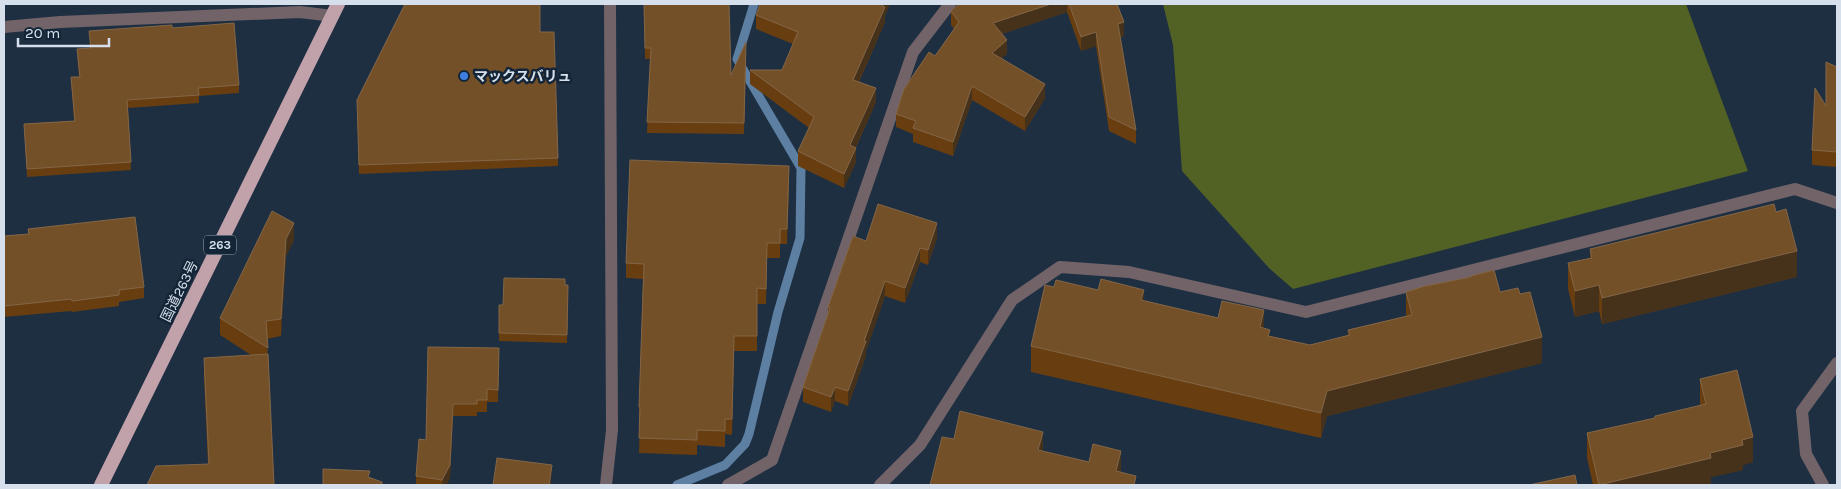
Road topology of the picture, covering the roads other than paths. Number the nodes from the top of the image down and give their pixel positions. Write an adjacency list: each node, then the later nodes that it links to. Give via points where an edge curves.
1 (610, 4): 8 (street, via 612,430)
2 (950, 4): 9 (street, via 913,52 772,460)
3 (336, 10): 4 (street, via 60,22); 7 (highway, 国道263号 / 263)
4 (4, 28)
5 (1837, 203): 10 (street, via 1795,189 1306,312 1129,272 1060,267 1012,300 920,446)
6 (1837, 363): 11 (street, via 1802,411 1806,454)
7 (101, 485)
8 (606, 485)
9 (728, 485)
10 (880, 485)
11 (1823, 485)

